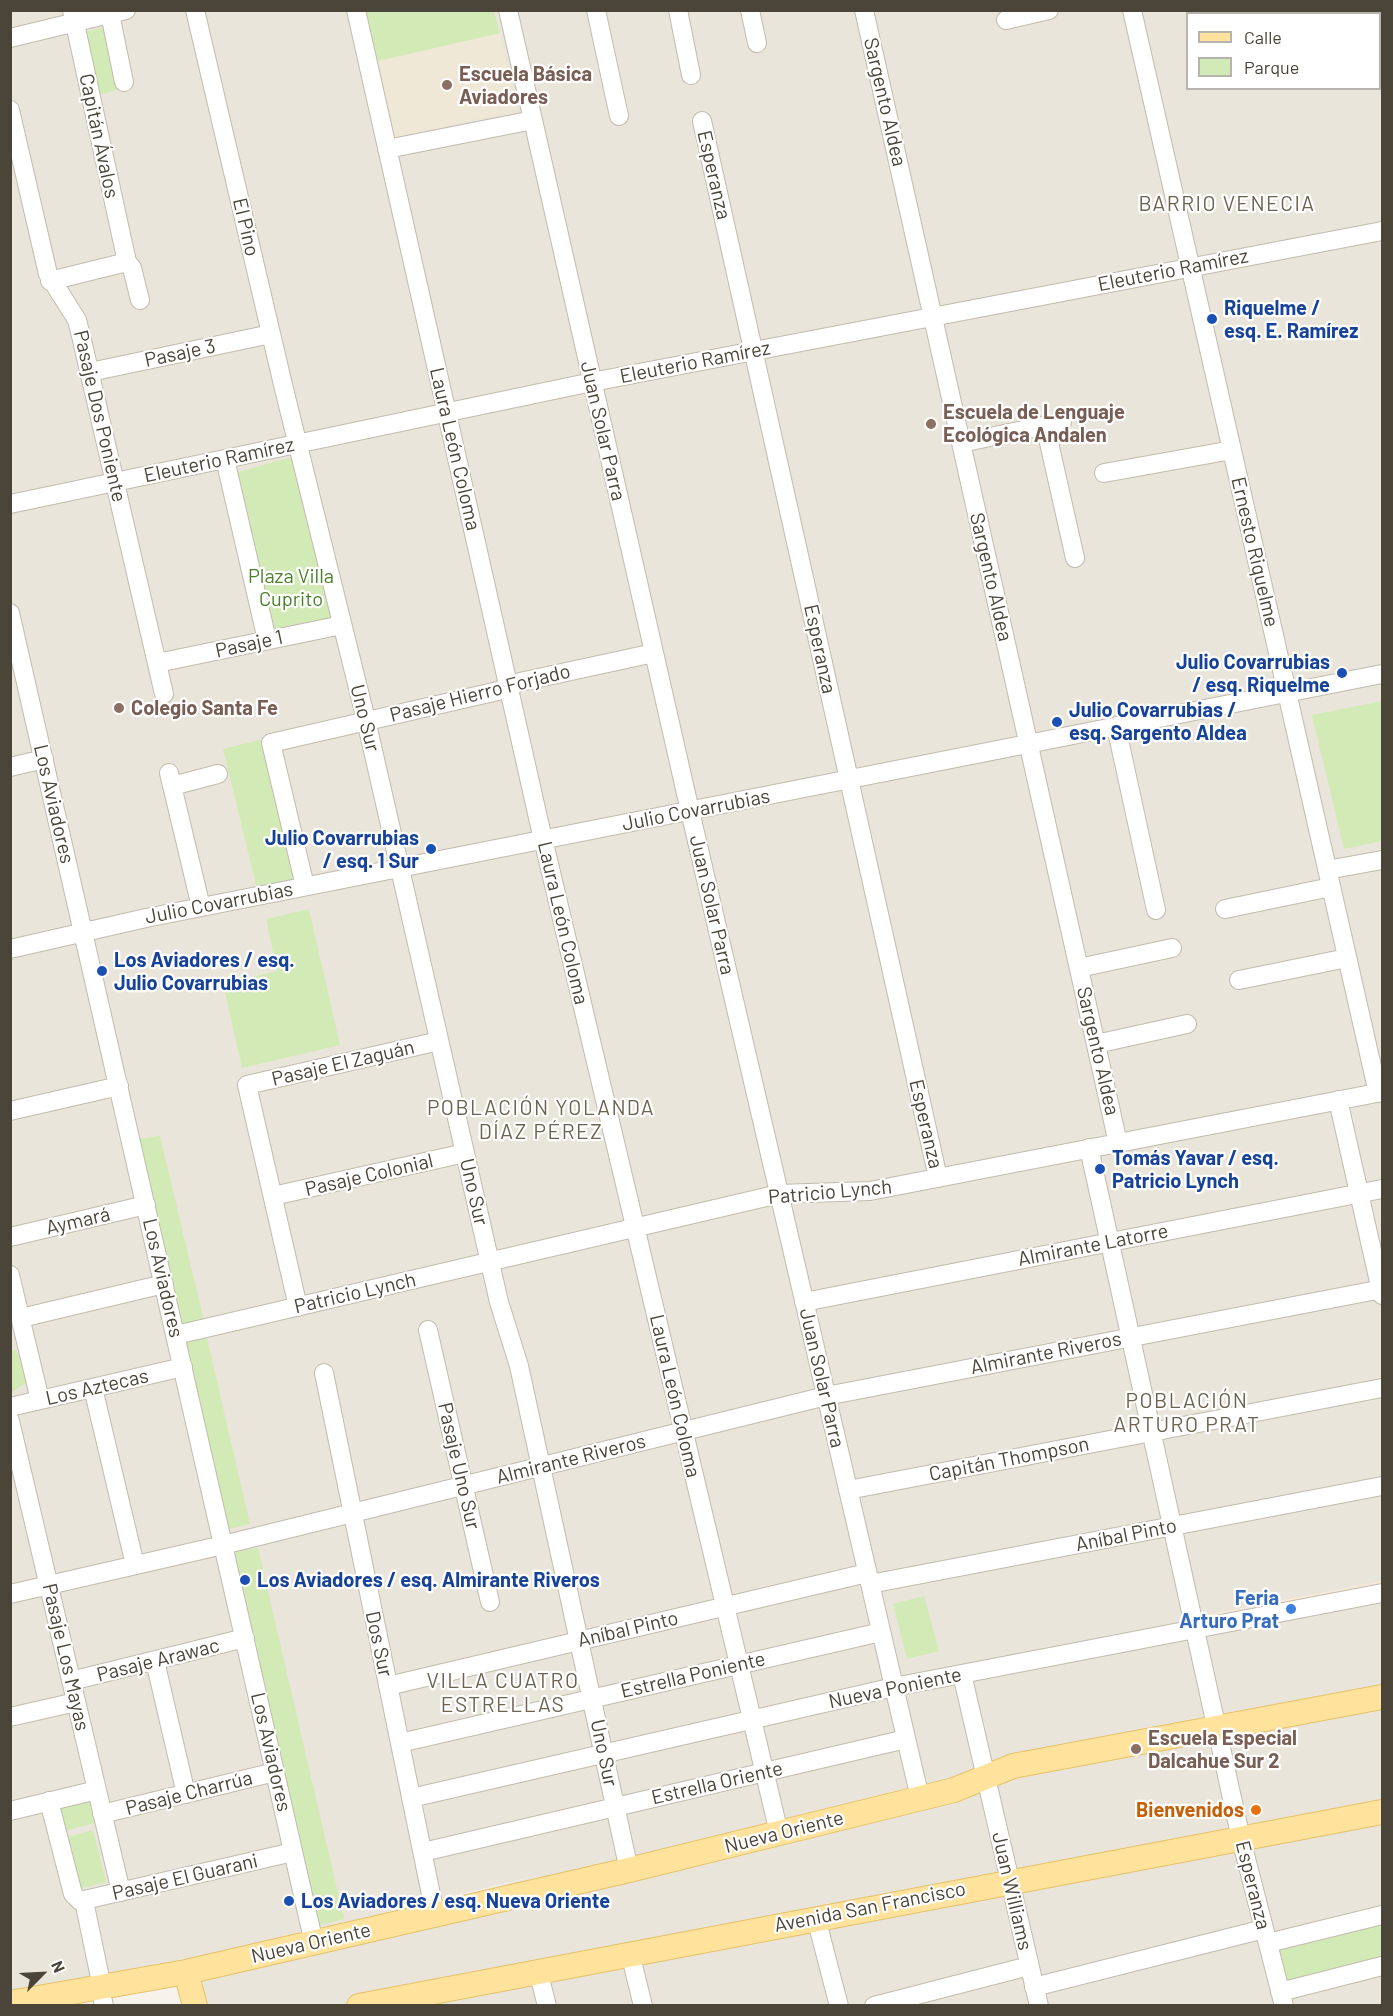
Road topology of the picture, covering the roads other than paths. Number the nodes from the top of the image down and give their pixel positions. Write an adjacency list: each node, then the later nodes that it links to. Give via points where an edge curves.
1 (195, 10): 28 (street, El Pino)
2 (356, 10): 21 (street, Laura León Coloma)
3 (508, 10): 19 (street, Juan Solar Parra)
4 (596, 10): 18 (street)
5 (678, 10): 15 (street)
6 (750, 10): 14 (street)
7 (864, 10): 27 (street, Sargento Aldea)
8 (1049, 10): 12 (street)
9 (1132, 10): 24 (street, Ernesto Riquelme)
10 (118, 12): 11 (street); 16 (street)
11 (73, 17): 13 (street); 23 (street, Capitán Ávalos)
12 (1006, 20)
13 (10, 38)
14 (757, 43)
15 (692, 75)
16 (124, 82)
17 (10, 110): 25 (street, Pasaje Dos Poniente)
18 (619, 116)
19 (533, 120): 21 (street); 31 (street, Juan Solar Parra)
20 (702, 121): 29 (street, Esperanza)
21 (387, 149): 32 (street, Laura León Coloma)
22 (1383, 231): 24 (street, Eleuterio Ramírez)
23 (127, 262): 25 (street); 26 (street, Capitán Ávalos)
24 (1190, 267): 27 (street, Eleuterio Ramírez); 35 (street, Ernesto Riquelme)
25 (50, 281): 30 (street, Pasaje Dos Poniente, via 77,321)
26 (140, 300)
27 (932, 316): 29 (street, Eleuterio Ramírez); 33 (street, Sargento Aldea)
28 (271, 334): 30 (street, Pasaje 3); 34 (street, El Pino)
29 (754, 351): 31 (street, Eleuterio Ramírez); 57 (street, Esperanza)
30 (90, 372): 38 (street, Pasaje Dos Poniente)
31 (592, 382): 32 (street, Eleuterio Ramírez); 44 (street, Juan Solar Parra)
32 (447, 413): 34 (street, Eleuterio Ramírez); 48 (street, Laura León Coloma)
33 (961, 443): 40 (street, via 1054,424); 53 (street, Sargento Aldea)
34 (298, 444): 36 (street, Eleuterio Ramírez); 42 (street, Uno Sur)
35 (1232, 450): 37 (street); 49 (street, Ernesto Riquelme)
36 (225, 459): 38 (street, Eleuterio Ramírez); 43 (street)
37 (1104, 473)
38 (115, 482): 39 (street, Eleuterio Ramírez); 45 (street, Pasaje Dos Poniente)
39 (10, 504)
40 (1075, 558)
41 (10, 613): 47 (street, Los Aviadores)
42 (342, 625): 43 (street, Pasaje 1); 51 (street, Uno Sur)
43 (267, 640): 45 (street, Pasaje 1)
44 (654, 653): 48 (street, Pasaje Hierro Forjado); 58 (street, Juan Solar Parra)
45 (157, 663): 50 (street, Pasaje Dos Poniente)
46 (1383, 674): 49 (street, Julio Covarrubias)
47 (18, 679): 54 (street, Los Aviadores)
48 (509, 687): 51 (street, Pasaje Hierro Forjado); 59 (street, Laura León Coloma)
49 (1287, 692): 52 (street, Julio Covarrubias); 62 (street, Ernesto Riquelme)
50 (164, 694)
51 (366, 720): 61 (street, Uno Sur); 63 (street, Pasaje Hierro Forjado, via 272,743)
52 (1116, 726): 53 (street, Julio Covarrubias); 66 (street)
53 (1029, 744): 57 (street, Julio Covarrubias); 71 (street, Sargento Aldea)
54 (44, 759): 55 (street); 67 (street, Los Aviadores)
55 (10, 767)
56 (218, 774): 64 (street, via 171,780)
57 (849, 780): 58 (street, Julio Covarrubias); 83 (street, Esperanza)
58 (690, 811): 59 (street, Julio Covarrubias); 85 (street, Juan Solar Parra)
59 (543, 839): 61 (street, Julio Covarrubias); 89 (street, Laura León Coloma)
60 (1383, 860): 62 (street)
61 (400, 867): 63 (street, Julio Covarrubias); 74 (street, Uno Sur)
62 (1329, 879): 65 (street); 70 (street, Ernesto Riquelme)
63 (305, 886): 64 (street, Julio Covarrubias)
64 (201, 907): 67 (street, Julio Covarrubias)
65 (1225, 909)
66 (1156, 910)
67 (84, 932): 69 (street, Julio Covarrubias); 76 (street, Los Aviadores)
68 (1172, 948): 71 (street)
69 (10, 949)
70 (1347, 958): 72 (street); 77 (street, Ernesto Riquelme)
71 (1079, 968): 75 (street, Sargento Aldea)
72 (1239, 980)
73 (1187, 1024): 75 (street)
74 (440, 1041): 82 (street, Uno Sur); 87 (street, Pasaje El Zaguán, via 247,1085)
75 (1096, 1044): 80 (street, Sargento Aldea)
76 (119, 1086): 79 (street); 88 (street, Los Aviadores)
77 (1380, 1092): 78 (street, Patricio Lynch)
78 (1338, 1100): 80 (street, Patricio Lynch); 86 (street)
79 (10, 1111)
80 (1118, 1143): 81 (street, Patricio Lynch)
81 (1089, 1148): 83 (street, Patricio Lynch); 91 (street, Esperanza)
82 (465, 1153): 87 (street, Pasaje Colonial); 92 (street, Uno Sur)
83 (938, 1178): 85 (street, Patricio Lynch, via 853,1194)
84 (1383, 1189): 86 (street, Almirante Latorre)
85 (779, 1194): 89 (street, Patricio Lynch); 96 (street, Juan Solar Parra)
86 (1359, 1194): 91 (street, Almirante Latorre); 95 (street)
87 (273, 1196): 97 (street)
88 (146, 1204): 90 (street, Aymará); 94 (street, Los Aviadores)
89 (635, 1226): 92 (street, Patricio Lynch); 110 (street, Laura León Coloma)
90 (10, 1237)
91 (1110, 1242): 96 (street, Almirante Latorre); 101 (street, Esperanza)
92 (490, 1261): 97 (street, Patricio Lynch); 112 (street, Uno Sur)
93 (10, 1275): 98 (street)
94 (164, 1284): 98 (street); 100 (street, Los Aviadores)
95 (1382, 1291): 101 (street, Almirante Riveros)
96 (804, 1302): 106 (street, Juan Solar Parra)
97 (298, 1306): 100 (street, Patricio Lynch)
98 (21, 1318): 107 (street)
99 (428, 1330): 113 (street, Pasaje Uno Sur)
100 (176, 1335): 102 (street, Los Aviadores)
101 (1131, 1337): 106 (street, Almirante Riveros); 111 (street, Esperanza)
102 (183, 1367): 104 (street, Los Aztecas); 119 (street, Los Aviadores)
103 (324, 1373): 117 (street, Dos Sur)
104 (93, 1388): 107 (street, Los Aztecas); 120 (street)
105 (1383, 1388): 111 (street, Capitán Thompson)
106 (826, 1396): 110 (street, Almirante Riveros); 116 (street, Juan Solar Parra)
107 (40, 1400): 108 (street, Los Aztecas)
108 (10, 1407)
109 (10, 1421): 114 (street, Pasaje Los Mayas)
110 (683, 1431): 112 (street, Almirante Riveros); 126 (street, Laura León Coloma)
111 (1152, 1432): 116 (street, Capitán Thompson); 118 (street, Esperanza)
112 (542, 1466): 113 (street, Almirante Riveros); 130 (street, Uno Sur)
113 (463, 1485): 117 (street, Almirante Riveros); 125 (street, Pasaje Uno Sur)
114 (18, 1486): 122 (street, Pasaje Los Mayas)
115 (1383, 1486): 118 (street, Aníbal Pinto)
116 (848, 1490): 121 (street, Juan Solar Parra)
117 (352, 1513): 119 (street, Almirante Riveros); 135 (street, Dos Sur)
118 (1173, 1526): 121 (street, Aníbal Pinto); 127 (street, Esperanza)
119 (223, 1545): 120 (street, Almirante Riveros); 129 (street, Los Aviadores)
120 (135, 1565): 122 (street, Almirante Riveros)
121 (869, 1578): 126 (street, Aníbal Pinto); 128 (street, Juan Solar Parra)
122 (49, 1585): 124 (street, Almirante Riveros); 134 (street, Pasaje Los Mayas)
123 (1383, 1593): 127 (street, Nueva Poniente)
124 (10, 1594)
125 (490, 1602)
126 (725, 1606): 130 (street, Aníbal Pinto); 132 (street, Laura León Coloma)
127 (1195, 1629): 133 (street, Nueva Poniente); 142 (street, Esperanza)
128 (881, 1632): 132 (street, Estrella Poniente); 136 (street, Juan Solar Parra)
129 (245, 1638): 131 (street, Pasaje Arawac); 146 (street, Los Aviadores)
130 (580, 1641): 135 (street, Aníbal Pinto); 138 (street, Uno Sur)
131 (155, 1661): 134 (street, Pasaje Arawac); 150 (street)
132 (739, 1665): 138 (street, Estrella Poniente); 141 (street, Laura León Coloma)
133 (962, 1674): 136 (street, Nueva Poniente); 148 (street, Juan Williams)
134 (71, 1681): 139 (street, Pasaje Los Mayas)
135 (388, 1686): 144 (street, Dos Sur)
136 (894, 1687): 141 (street, Nueva Poniente); 143 (street, Juan Solar Parra)
137 (1383, 1697): 142 (main road, Nueva Oriente)
138 (592, 1699): 144 (street, Estrella Poniente); 145 (street, Uno Sur)
139 (76, 1702): 140 (street); 149 (street, Pasaje Los Mayas)
140 (10, 1717)
141 (752, 1720): 145 (street, Nueva Poniente); 147 (street, Laura León Coloma)
142 (1217, 1728): 148 (main road, Nueva Oriente, via 1013,1766); 159 (street, Esperanza)
143 (906, 1739): 147 (street, Estrella Oriente); 152 (street, Juan Solar Parra)
144 (400, 1743): 151 (street, Dos Sur)
145 (604, 1754): 151 (street, Nueva Poniente); 154 (street, Uno Sur)
146 (275, 1772): 150 (street, Pasaje Charrúa); 160 (street, Los Aviadores)
147 (765, 1772): 154 (street, Estrella Oriente); 158 (street, Laura León Coloma)
148 (986, 1776): 152 (main road, Nueva Oriente); 163 (street, Juan Williams)
149 (97, 1790): 153 (street); 157 (street, Pasaje Los Mayas)
150 (186, 1794): 157 (street, Pasaje Charrúa)
151 (411, 1798): 161 (street, Dos Sur)
152 (920, 1798): 158 (main road, Nueva Oriente)
153 (49, 1801): 155 (street); 165 (street)
154 (615, 1807): 161 (street, Estrella Oriente); 162 (street, Uno Sur)
155 (10, 1811)
156 (1383, 1812): 159 (main road, Avenida San Francisco)
157 (102, 1814): 164 (street, Pasaje Los Mayas)
158 (779, 1833): 162 (main road, Nueva Oriente)
159 (1241, 1839): 163 (main road, Avenida San Francisco); 169 (street, Esperanza)
160 (293, 1852): 164 (street, Pasaje El Guarani); 170 (street, Los Aviadores)
161 (423, 1852): 166 (street, Dos Sur)
162 (629, 1870): 166 (main road, Nueva Oriente)
163 (1008, 1881): 168 (main road, Avenida San Francisco); 172 (street, Juan Williams)
164 (121, 1892): 165 (street, Pasaje El Guarani)
165 (80, 1900): 177 (street)
166 (435, 1914): 170 (main road, Nueva Oriente)
167 (1383, 1915): 169 (street)
168 (816, 1918): 171 (main road, Avenida San Francisco); 185 (street)
169 (1266, 1936): 175 (street); 179 (street, Esperanza)
170 (314, 1943): 176 (main road, Nueva Oriente)
171 (630, 1953): 174 (main road, Avenida San Francisco); 184 (street)
172 (1029, 1966): 175 (street, Juan Williams); 186 (street)
173 (1383, 1966): 179 (street)
174 (538, 1971): 178 (main road, Avenida San Francisco); 183 (street)
175 (1034, 1986): 187 (street, Juan Williams)
176 (190, 1988): 177 (main road)
177 (103, 1998): 180 (main road); 181 (main road)
178 (442, 1998): 182 (main road, Avenida San Francisco)
179 (1282, 1999)
180 (10, 2003)
181 (77, 2006)
182 (359, 2006)
183 (547, 2006)
184 (643, 2006)
185 (839, 2006)
186 (874, 2006)
187 (1039, 2006)

